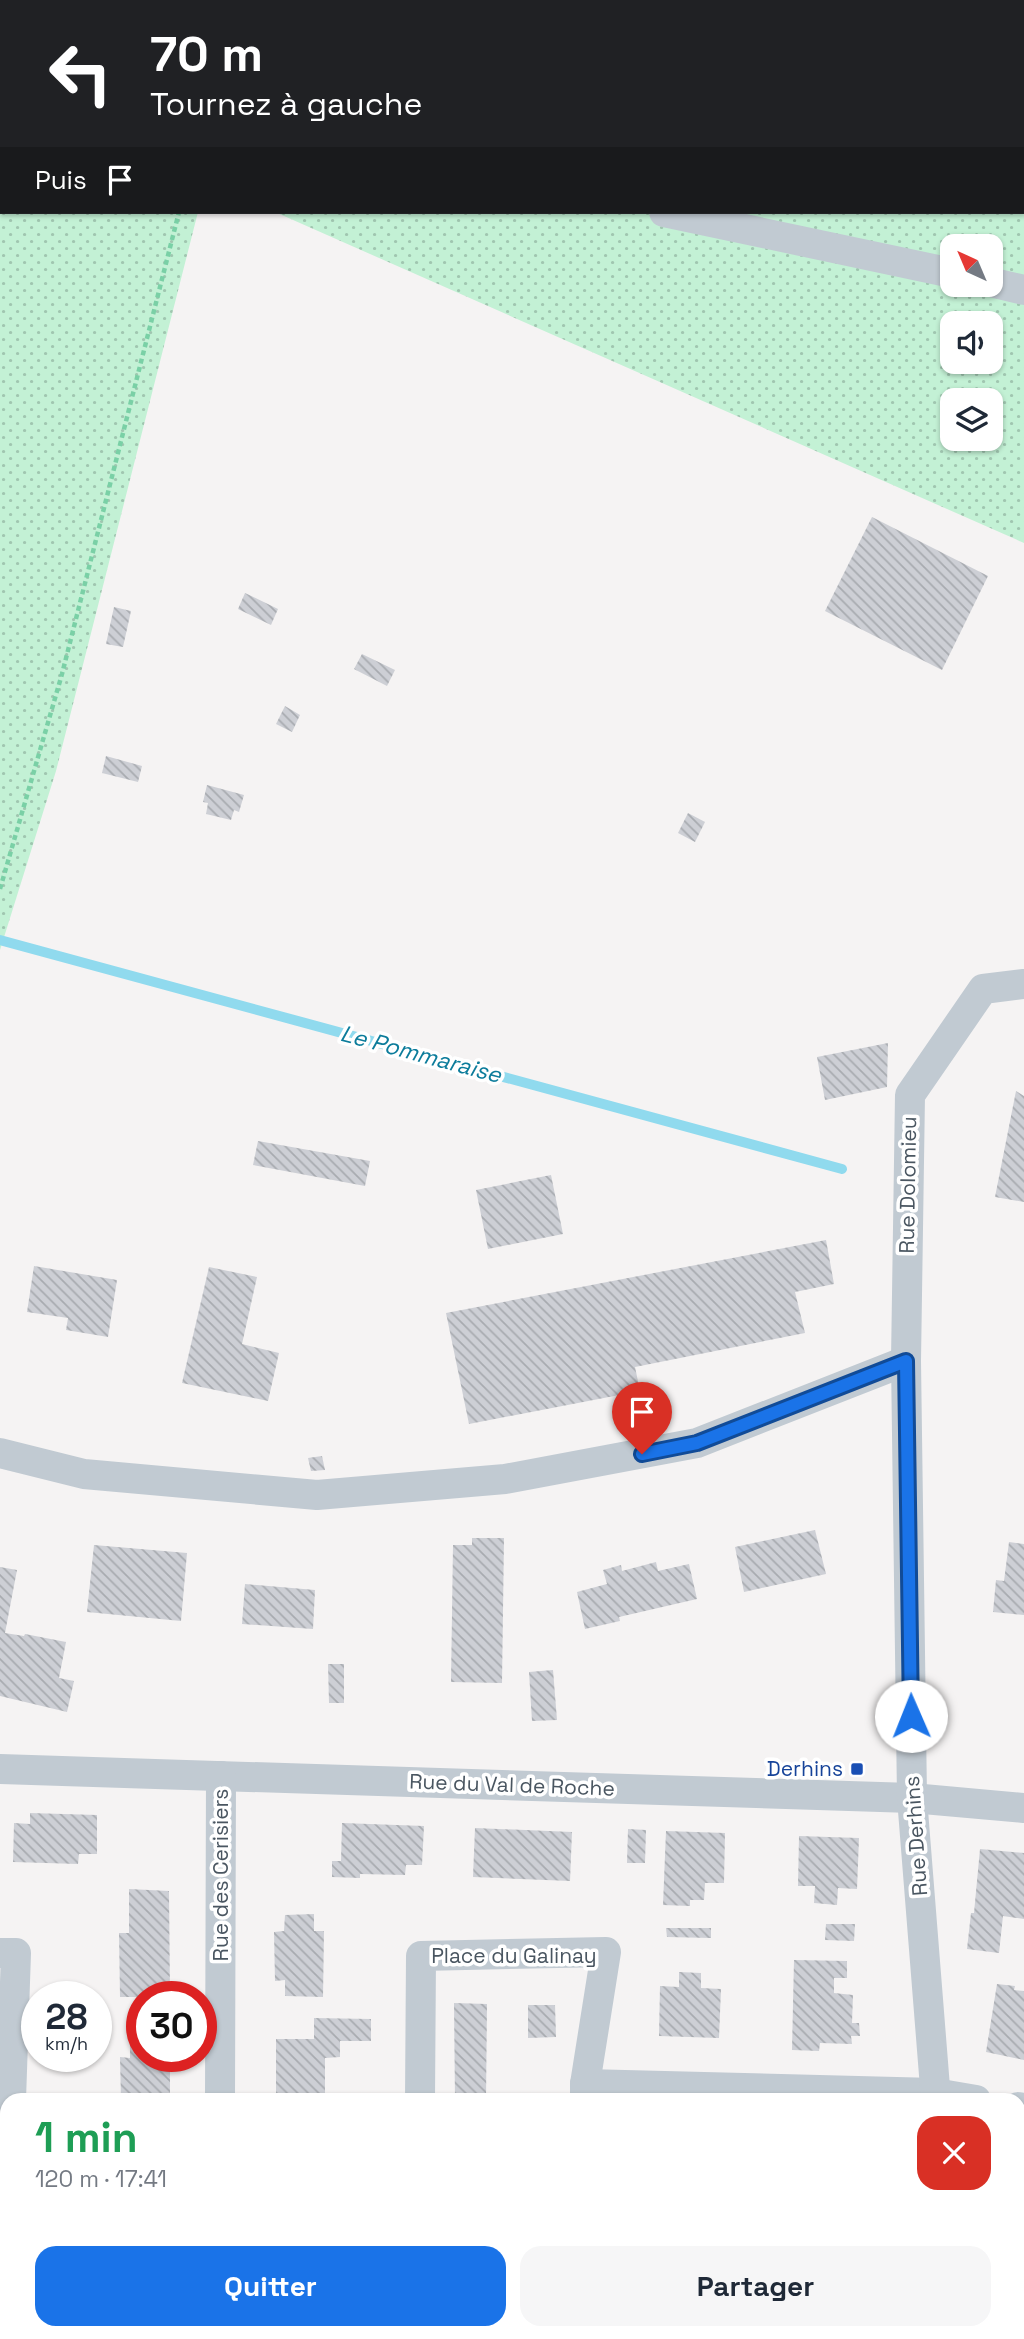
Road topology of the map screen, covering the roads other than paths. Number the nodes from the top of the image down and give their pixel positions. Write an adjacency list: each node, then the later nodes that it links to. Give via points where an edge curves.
1 (673, 214): 2 (street)
2 (940, 270)
3 (1003, 285): 4 (street)
4 (1024, 290)
5 (1024, 984): 6 (street, Rue Dolomieu, via 983,989 910,1096)
6 (906, 1361): 7 (street, via 697,1443 505,1479 317,1495 84,1474); 10 (street, Rue Derhins)
7 (0, 1453)
8 (0, 1769): 9 (street, Rue du Val de Roche)
9 (221, 1776): 10 (street, Rue du Val de Roche); 15 (street, Rue des Cerisiers)
10 (912, 1798): 11 (street, Rue du Val de Roche); 18 (street, Rue Derhins)
11 (1024, 1808)
12 (0, 1953): 14 (street, via 16,1953)
13 (585, 2092): 16 (street, Place du Galinay, via 606,1952 421,1956); 17 (street)
14 (11, 2093)
15 (220, 2093)
16 (420, 2093)
17 (673, 2093)
18 (936, 2093)

